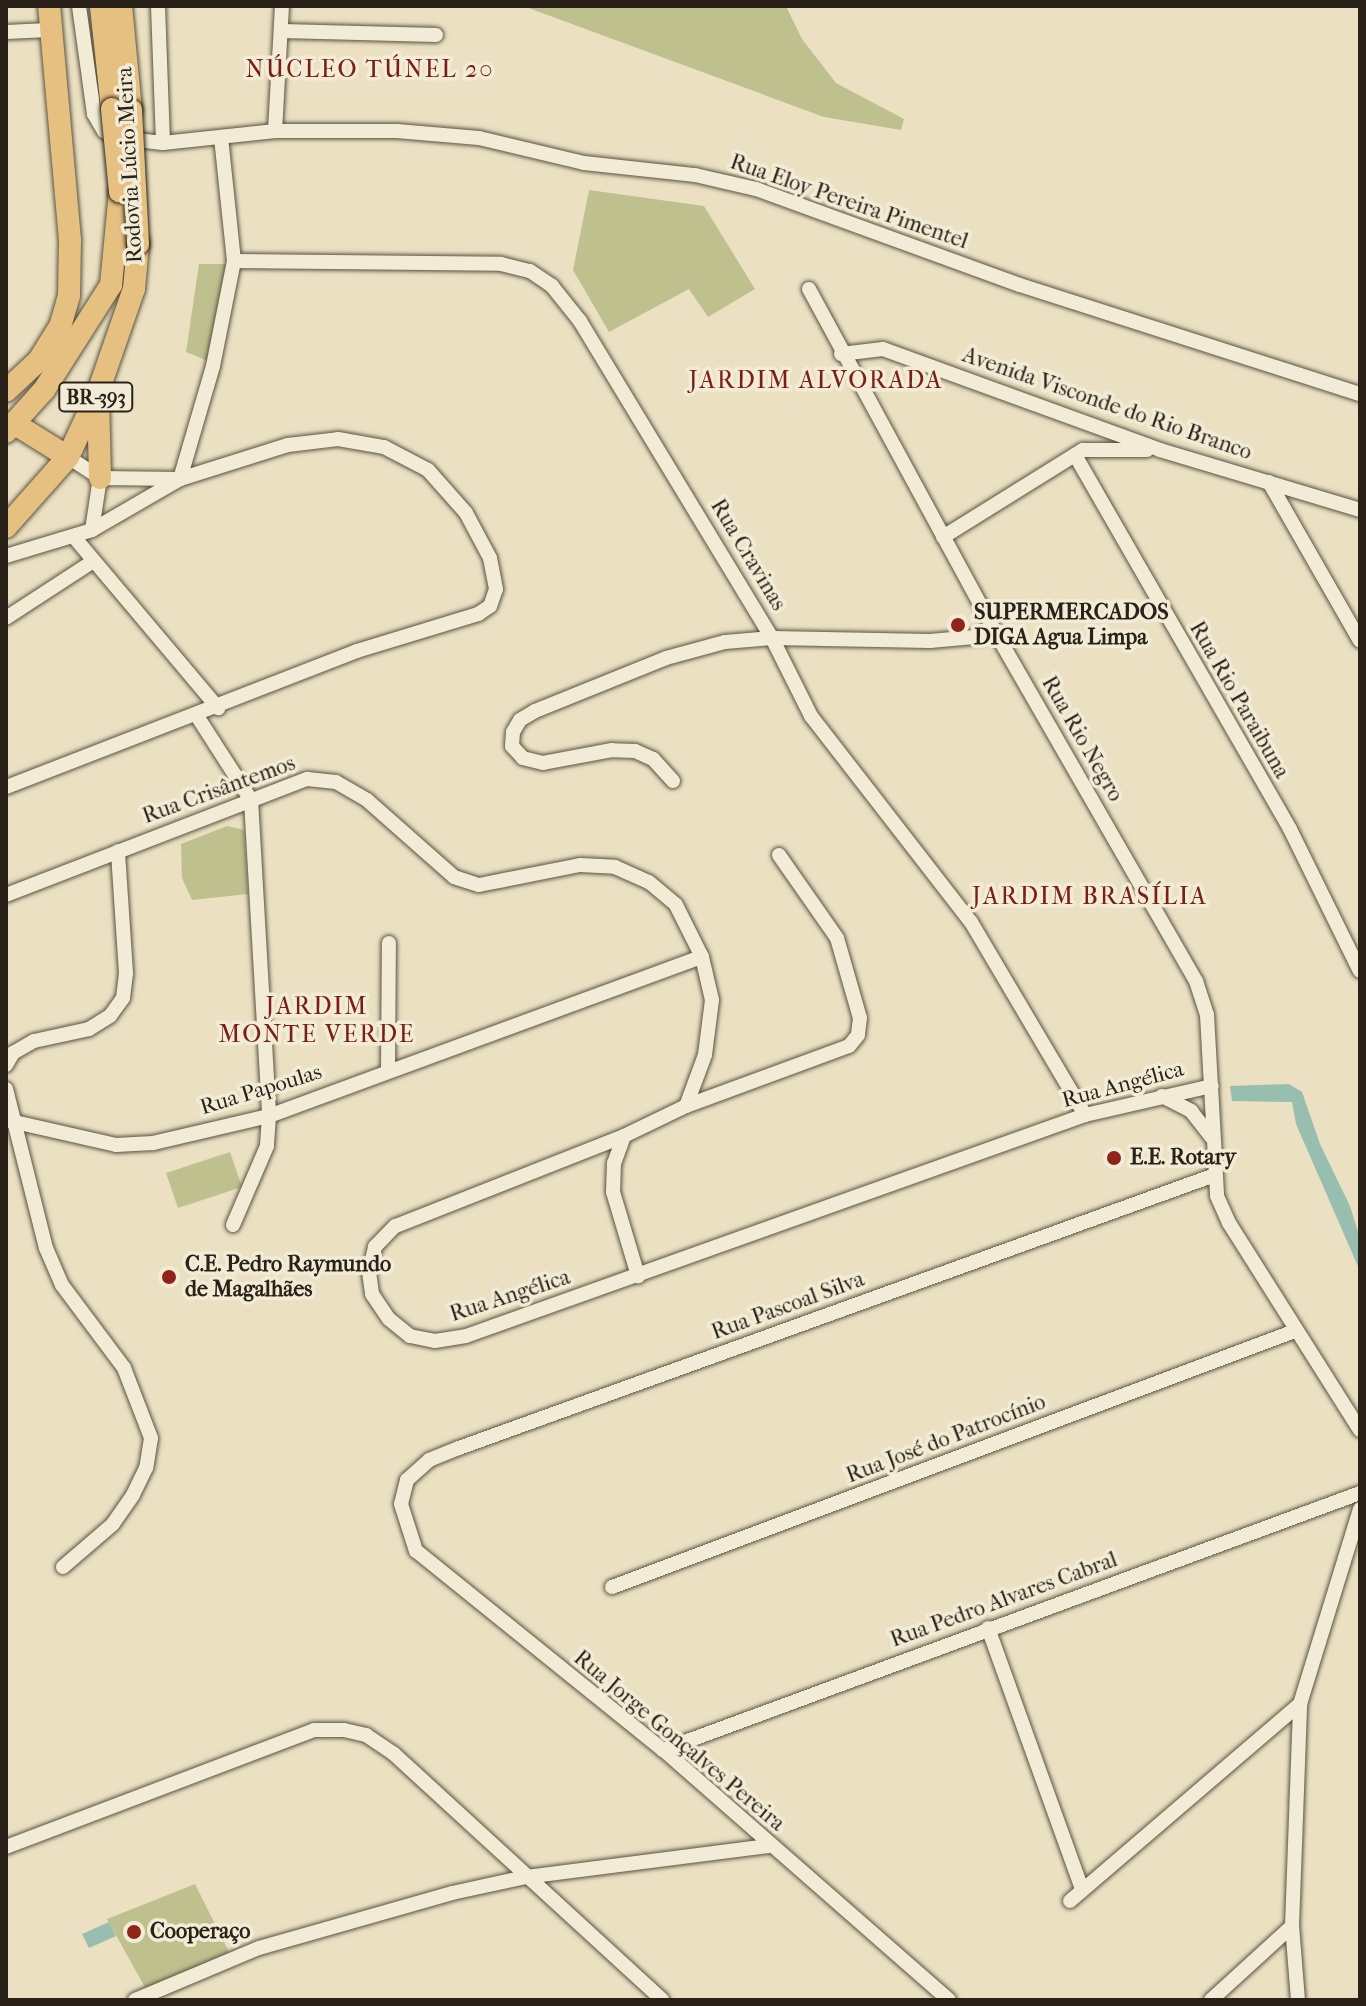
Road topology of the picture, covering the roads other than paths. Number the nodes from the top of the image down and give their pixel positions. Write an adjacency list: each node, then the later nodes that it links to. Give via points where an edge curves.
1 (49, 6): 7 (main road)
2 (79, 6): 14 (street, Rua Eloy Pereira Pimentel, via 94,114 104,131)
3 (101, 6): 11 (main road, Rodovia Lúcio Meira / BR-393)
4 (121, 6): 11 (main road, Rodovia Lúcio Meira / BR-393)
5 (158, 6): 14 (street)
6 (282, 6): 8 (street)
7 (49, 30): 9 (street); 19 (main road, via 70,240 69,296 60,327 39,360)
8 (282, 31): 10 (street); 12 (street)
9 (6, 32)
10 (436, 35)
11 (122, 109): 17 (main road, Rodovia Lúcio Meira / BR-393, bridge, via 111,285); 21 (main road, Rodovia Lúcio Meira / BR-393, bridge, via 138,244 134,289)
12 (275, 131): 13 (street, Rua Eloy Pereira Pimentel); 20 (street, Rua Eloy Pereira Pimentel, via 397,131 479,138 584,163 695,175 756,189 1034,290)
13 (221, 138): 14 (street, Rua Eloy Pereira Pimentel); 15 (street)
14 (163, 143)
15 (234, 261): 28 (street, via 213,366); 39 (street, Rua Cravinas, via 501,264 530,271 552,286 580,321)
16 (809, 289): 18 (street, Rua Rio Negro)
17 (97, 312): 19 (main road, via 69,345); 23 (main road, Rodovia Lúcio Meira / BR-393)
18 (841, 354): 22 (street, Avenida Visconde do Rio Branco, via 883,349); 34 (street, Rua Rio Negro)
19 (7, 390)
20 (1360, 394)
21 (97, 395): 26 (main road, Rodovia Lúcio Meira / BR-393); 27 (main road)
22 (1062, 413): 24 (street, Avenida Visconde do Rio Branco); 25 (street, Rua Rio Paraibuna, via 1083,432)
23 (10, 428): 26 (main road)
24 (1160, 450): 25 (street); 29 (street, Avenida Visconde do Rio Branco)
25 (1079, 452): 34 (street); 51 (street, Rua Rio Paraibuna, via 1290,829)
26 (68, 457): 27 (street); 31 (main road, Rodovia Lúcio Meira / BR-393)
27 (100, 478): 28 (street); 32 (street)
28 (180, 479): 32 (street); 41 (street, via 288,445 338,439 384,447 428,470 466,513 490,558 496,589 490,606 478,614 357,651)
29 (1269, 482): 30 (street, Avenida Visconde do Rio Branco); 40 (street)
30 (1360, 510)
31 (6, 527)
32 (92, 530): 33 (street)
33 (74, 537): 35 (street); 36 (street)
34 (943, 537): 38 (street, Rua Rio Negro)
35 (6, 556)
36 (92, 562): 37 (street); 41 (street)
37 (6, 618)
38 (997, 635): 39 (street, via 857,643); 54 (street, Rua Rio Negro, via 1196,981 1207,1015)
39 (772, 638): 43 (street, via 725,642 666,658 520,720 512,746 523,758 543,763 635,751 653,759); 58 (street, Rua Cravinas, via 811,716 971,922)
40 (1360, 641)
41 (218, 708): 42 (street)
42 (197, 716): 44 (street); 45 (street)
43 (673, 781)
44 (6, 787)
45 (251, 800): 46 (street, Rua Crisântemos); 50 (street, Rua Crisântemos, via 307,779 336,782 367,800 454,877 479,885 580,865 615,867 649,882 676,905); 59 (street)
46 (118, 851): 48 (street, Rua Crisântemos); 52 (street, via 123,998 110,1016 89,1029 34,1041 13,1053)
47 (779, 855): 57 (street, Rua Angélica, via 837,938 860,1018 858,1035 849,1046)
48 (6, 895)
49 (389, 943): 53 (street)
50 (702, 957): 53 (street, Rua Papoulas); 57 (street, Rua Crisântemos, via 712,1000 705,1055)
51 (1360, 971)
52 (6, 1065)
53 (388, 1071): 59 (street, Rua Papoulas)
54 (1212, 1086): 56 (street, Rua Angélica); 62 (street, Rua Rio Negro)
55 (6, 1089): 60 (street)
56 (1159, 1095): 58 (street, Rua Angélica); 62 (street, via 1191,1111)
57 (686, 1106): 61 (street, Rua Angélica)
58 (1085, 1115): 65 (street, Rua Angélica)
59 (269, 1116): 60 (street, Rua Papoulas, via 153,1143 116,1145); 64 (street, via 267,1146)
60 (10, 1119): 71 (street, via 62,1285 124,1368 151,1438 146,1468 133,1495 113,1524)
61 (624, 1136): 65 (street, via 614,1163 613,1192); 65 (street, Rua Angélica, via 421,1212 395,1226 375,1247 369,1272 372,1294 389,1319 410,1336 435,1341 466,1336)
62 (1214, 1142): 63 (street, Rua Rio Negro)
63 (1215, 1175): 66 (street, Rua Rio Negro, via 1229,1223); 69 (street, Rua Pascoal Silva, via 429,1460 407,1480)
64 (233, 1225)
65 (638, 1276)
66 (1295, 1331): 67 (street, Rua Rio Negro); 72 (street, Rua José do Patrocínio)
67 (1360, 1430)
68 (1360, 1493): 73 (street, Rua Pedro Alvares Cabral)
69 (401, 1504): 75 (street, Rua Jorge Gonçalves Pereira, via 416,1551)
70 (1360, 1509): 74 (street)
71 (63, 1567)
72 (612, 1587)
73 (988, 1628): 75 (street, Rua Pedro Alvares Cabral); 79 (street)
74 (1300, 1704): 79 (street); 81 (street)
75 (663, 1750): 76 (street, Rua Jorge Gonçalves Pereira)
76 (769, 1846): 78 (street); 84 (street, Rua Jorge Gonçalves Pereira)
77 (6, 1847): 78 (street, via 314,1730 366,1735 394,1754)
78 (526, 1877): 82 (street, via 259,1948); 83 (street)
79 (1082, 1889): 80 (street)
80 (1070, 1901)
81 (1292, 1926): 85 (street); 86 (street)
82 (135, 2000)
83 (662, 2000)
84 (949, 2000)
85 (1211, 2000)
86 (1298, 2000)

